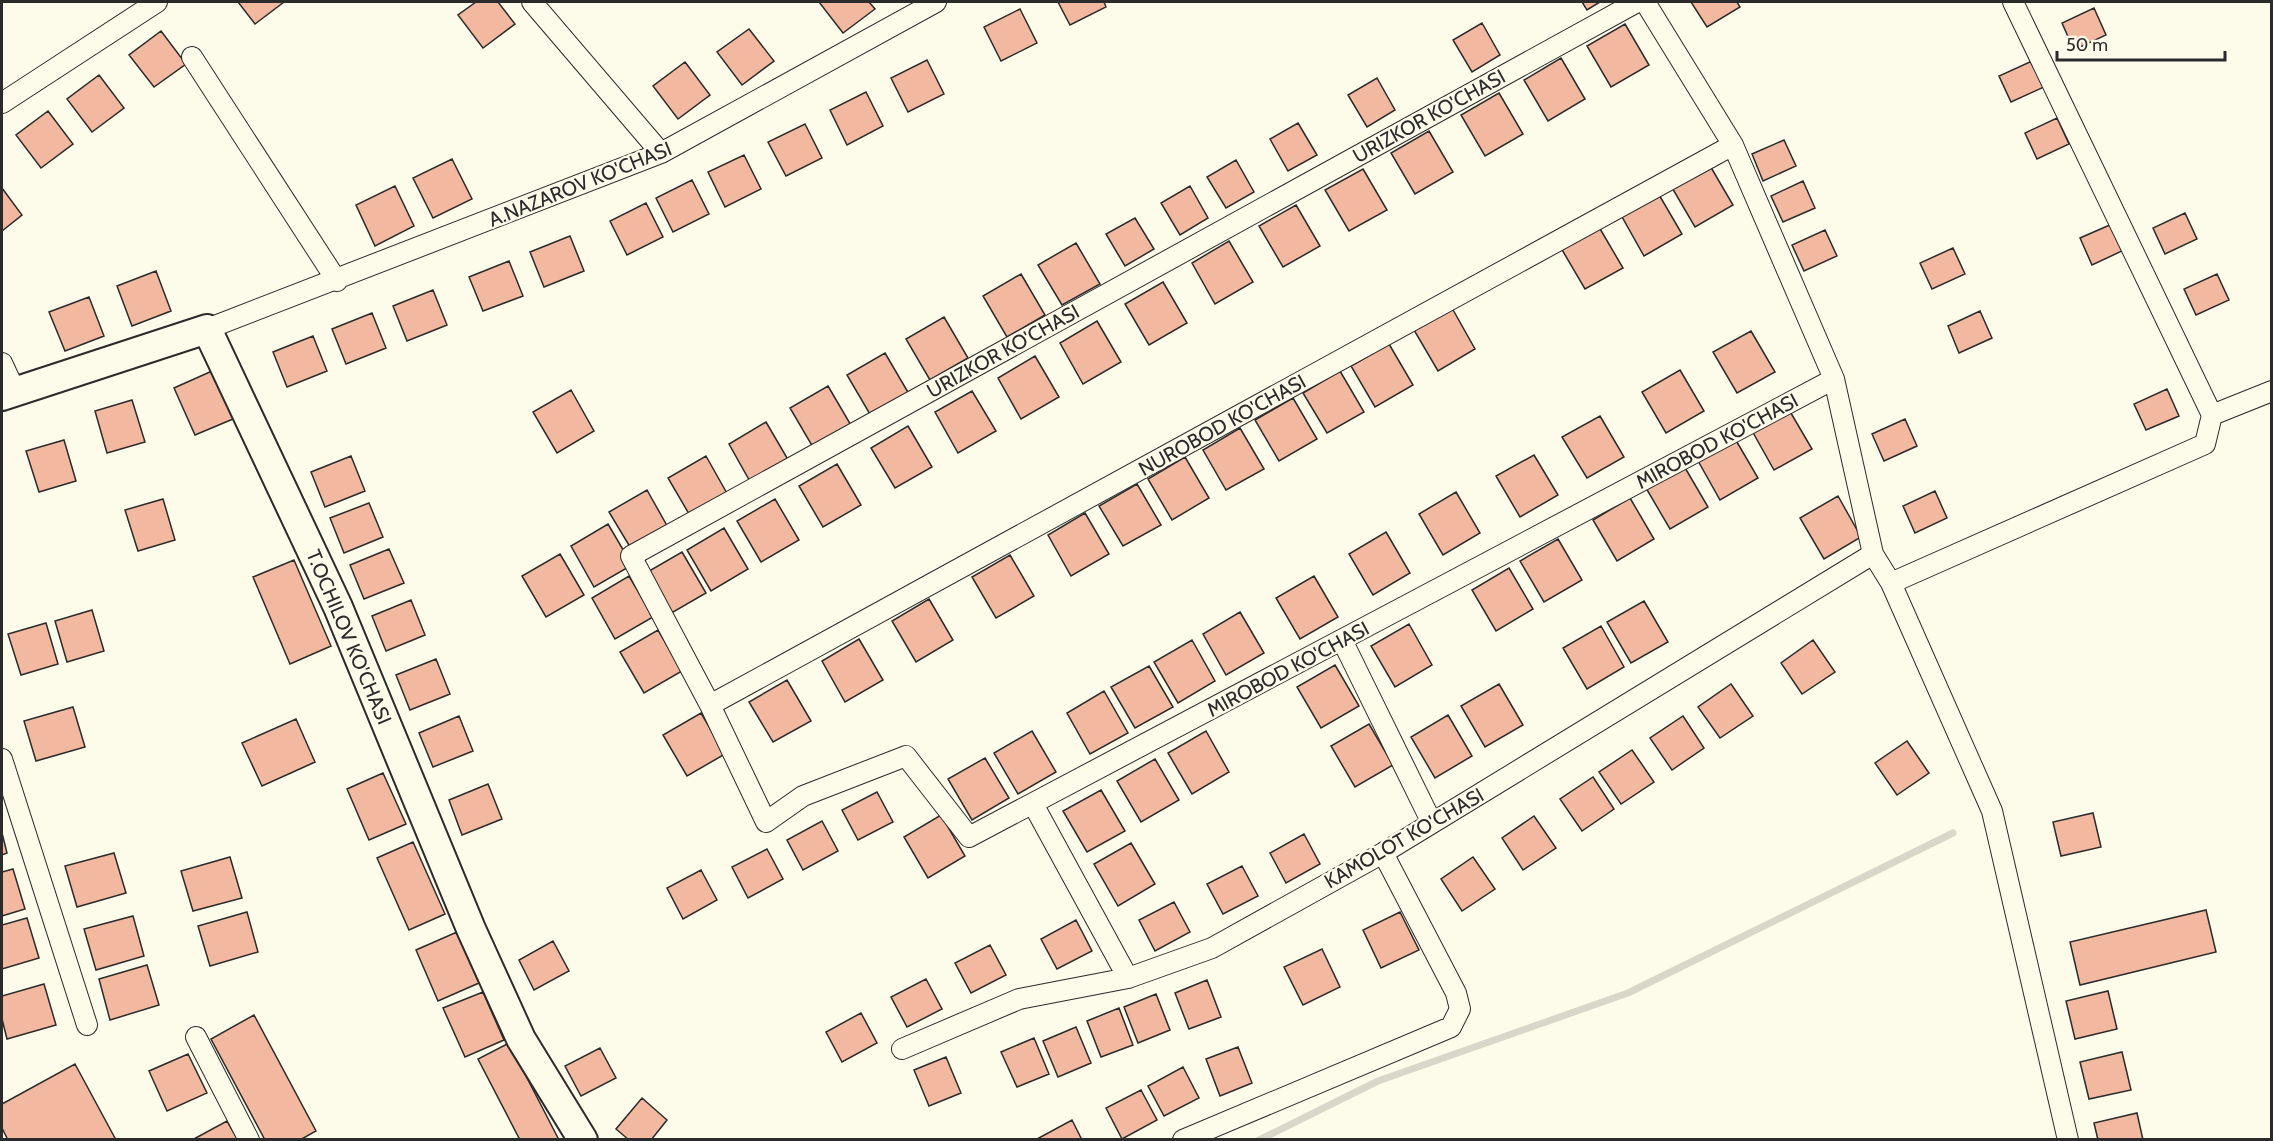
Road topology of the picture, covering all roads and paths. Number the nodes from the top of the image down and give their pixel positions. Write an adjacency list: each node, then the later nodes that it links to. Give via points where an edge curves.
1 (157, 2): 8 (street)
2 (532, 2): 10 (street)
3 (1637, 2): 21 (street, URIZKOR KO'CHASI, via 631,556)
4 (1646, 2): 9 (street)
5 (2013, 2): 17 (street)
6 (922, 4): 10 (street, A.NAZAROV KO'CHASI)
7 (192, 57): 11 (street)
8 (2, 103)
9 (1733, 145): 14 (street); 21 (street, NUROBOD KO'CHASI)
10 (661, 153): 11 (street, A.NAZAROV KO'CHASI)
11 (337, 281): 12 (street, A.NAZAROV KO'CHASI)
12 (207, 329): 16 (main road); 32 (main road, T.OCHILOV KO'CHASI, via 338,607 471,929 521,1039)
13 (2, 363): 16 (street)
14 (1834, 379): 18 (street); 20 (street, MIROBOD KO'CHASI)
15 (2271, 391): 17 (street)
16 (8, 394)
17 (2212, 415): 19 (street, via 2205,444)
18 (1874, 554): 19 (street); 25 (street, KAMOLOT KO'CHASI)
19 (1891, 583): 34 (street, via 1992,811)
20 (1342, 640): 23 (street, MIROBOD KO'CHASI); 25 (street)
21 (710, 705): 24 (street, URIZKOR KO'CHASI)
22 (2, 759): 28 (street)
23 (1033, 804): 24 (street, MIROBOD KO'CHASI, via 969,837 906,756 803,796); 27 (street)
24 (766, 822)
25 (1432, 824): 26 (street, KAMOLOT KO'CHASI)
26 (1383, 853): 27 (street, KAMOLOT KO'CHASI, via 1212,948); 33 (street, via 1456,993 1460,1009 1451,1027)
27 (1128, 978): 30 (street, KAMOLOT KO'CHASI, via 1019,999)
28 (87, 1025)
29 (196, 1037): 31 (street)
30 (902, 1049)
31 (249, 1140)
32 (583, 1140)
33 (1183, 1140)
34 (2068, 1140)

